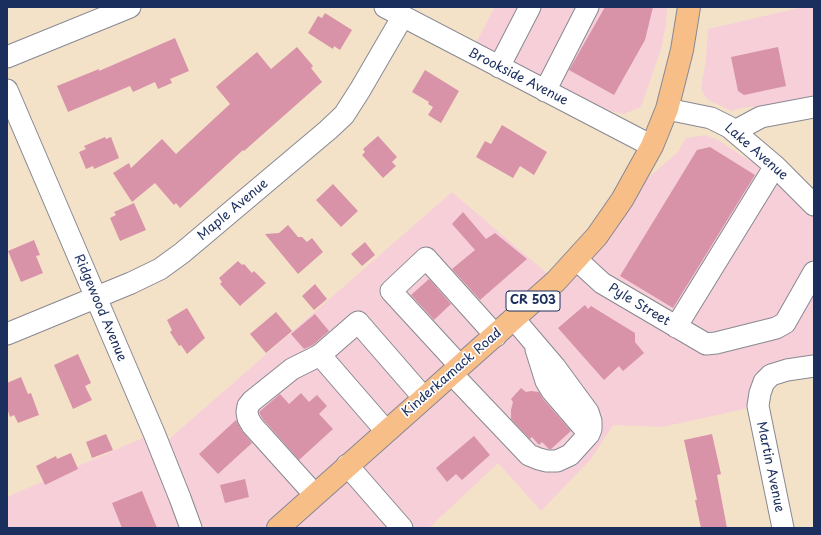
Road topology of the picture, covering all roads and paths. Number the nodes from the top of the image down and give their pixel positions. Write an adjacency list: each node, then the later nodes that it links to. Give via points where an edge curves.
1 (130, 7): 6 (street)
2 (530, 7): 7 (street)
3 (588, 7): 9 (street)
4 (689, 7): 11 (main road, Kinderkamack Road / CR 503, via 682,50)
5 (394, 12): 7 (street, Brookside Avenue); 18 (street, Maple Avenue, via 360,90 344,115 165,265)
6 (7, 57)
7 (499, 67): 9 (street, Brookside Avenue)
8 (7, 90): 18 (street, Ridgewood Avenue)
9 (545, 91): 13 (street, Brookside Avenue)
10 (814, 106): 12 (street, via 760,118)
11 (667, 108): 12 (street, Lake Avenue, via 712,118); 13 (main road, Kinderkamack Road / CR 503)
12 (736, 131): 14 (street, Lake Avenue)
13 (652, 146): 16 (main road, Kinderkamack Road / CR 503, via 622,200)
14 (774, 166): 15 (street, Lake Avenue); 20 (street)
15 (814, 204)
16 (577, 260): 19 (main road, Kinderkamack Road / CR 503); 20 (street, Pyle Street, via 602,283)
17 (814, 272): 20 (street, Pyle Street, via 786,323 776,328 706,344)
18 (95, 297): 21 (street, Maple Avenue); 30 (street, Ridgewood Avenue, via 154,433)
19 (514, 319): 22 (main road, Kinderkamack Road / CR 503); 25 (street, via 555,367 588,412 592,429 575,450 563,459 552,461 530,455)
20 (676, 327)
21 (7, 334)
22 (496, 336): 25 (main road, Kinderkamack Road / CR 503); 25 (street, via 426,258 390,290)
23 (320, 355): 26 (street, via 358,322); 27 (street); 29 (street, via 292,369 248,406 248,418 252,425)
24 (814, 366): 33 (street, Martin Avenue, via 772,375 764,382 760,393 758,406)
25 (456, 370): 26 (main road, Kinderkamack Road / CR 503)
26 (424, 398): 27 (main road, Kinderkamack Road / CR 503)
27 (386, 431): 28 (main road, Kinderkamack Road / CR 503)
28 (347, 465): 29 (main road, Kinderkamack Road / CR 503); 32 (street)
29 (315, 495): 31 (main road, Kinderkamack Road / CR 503)
30 (191, 528)
31 (278, 528)
32 (402, 528)
33 (783, 528)

